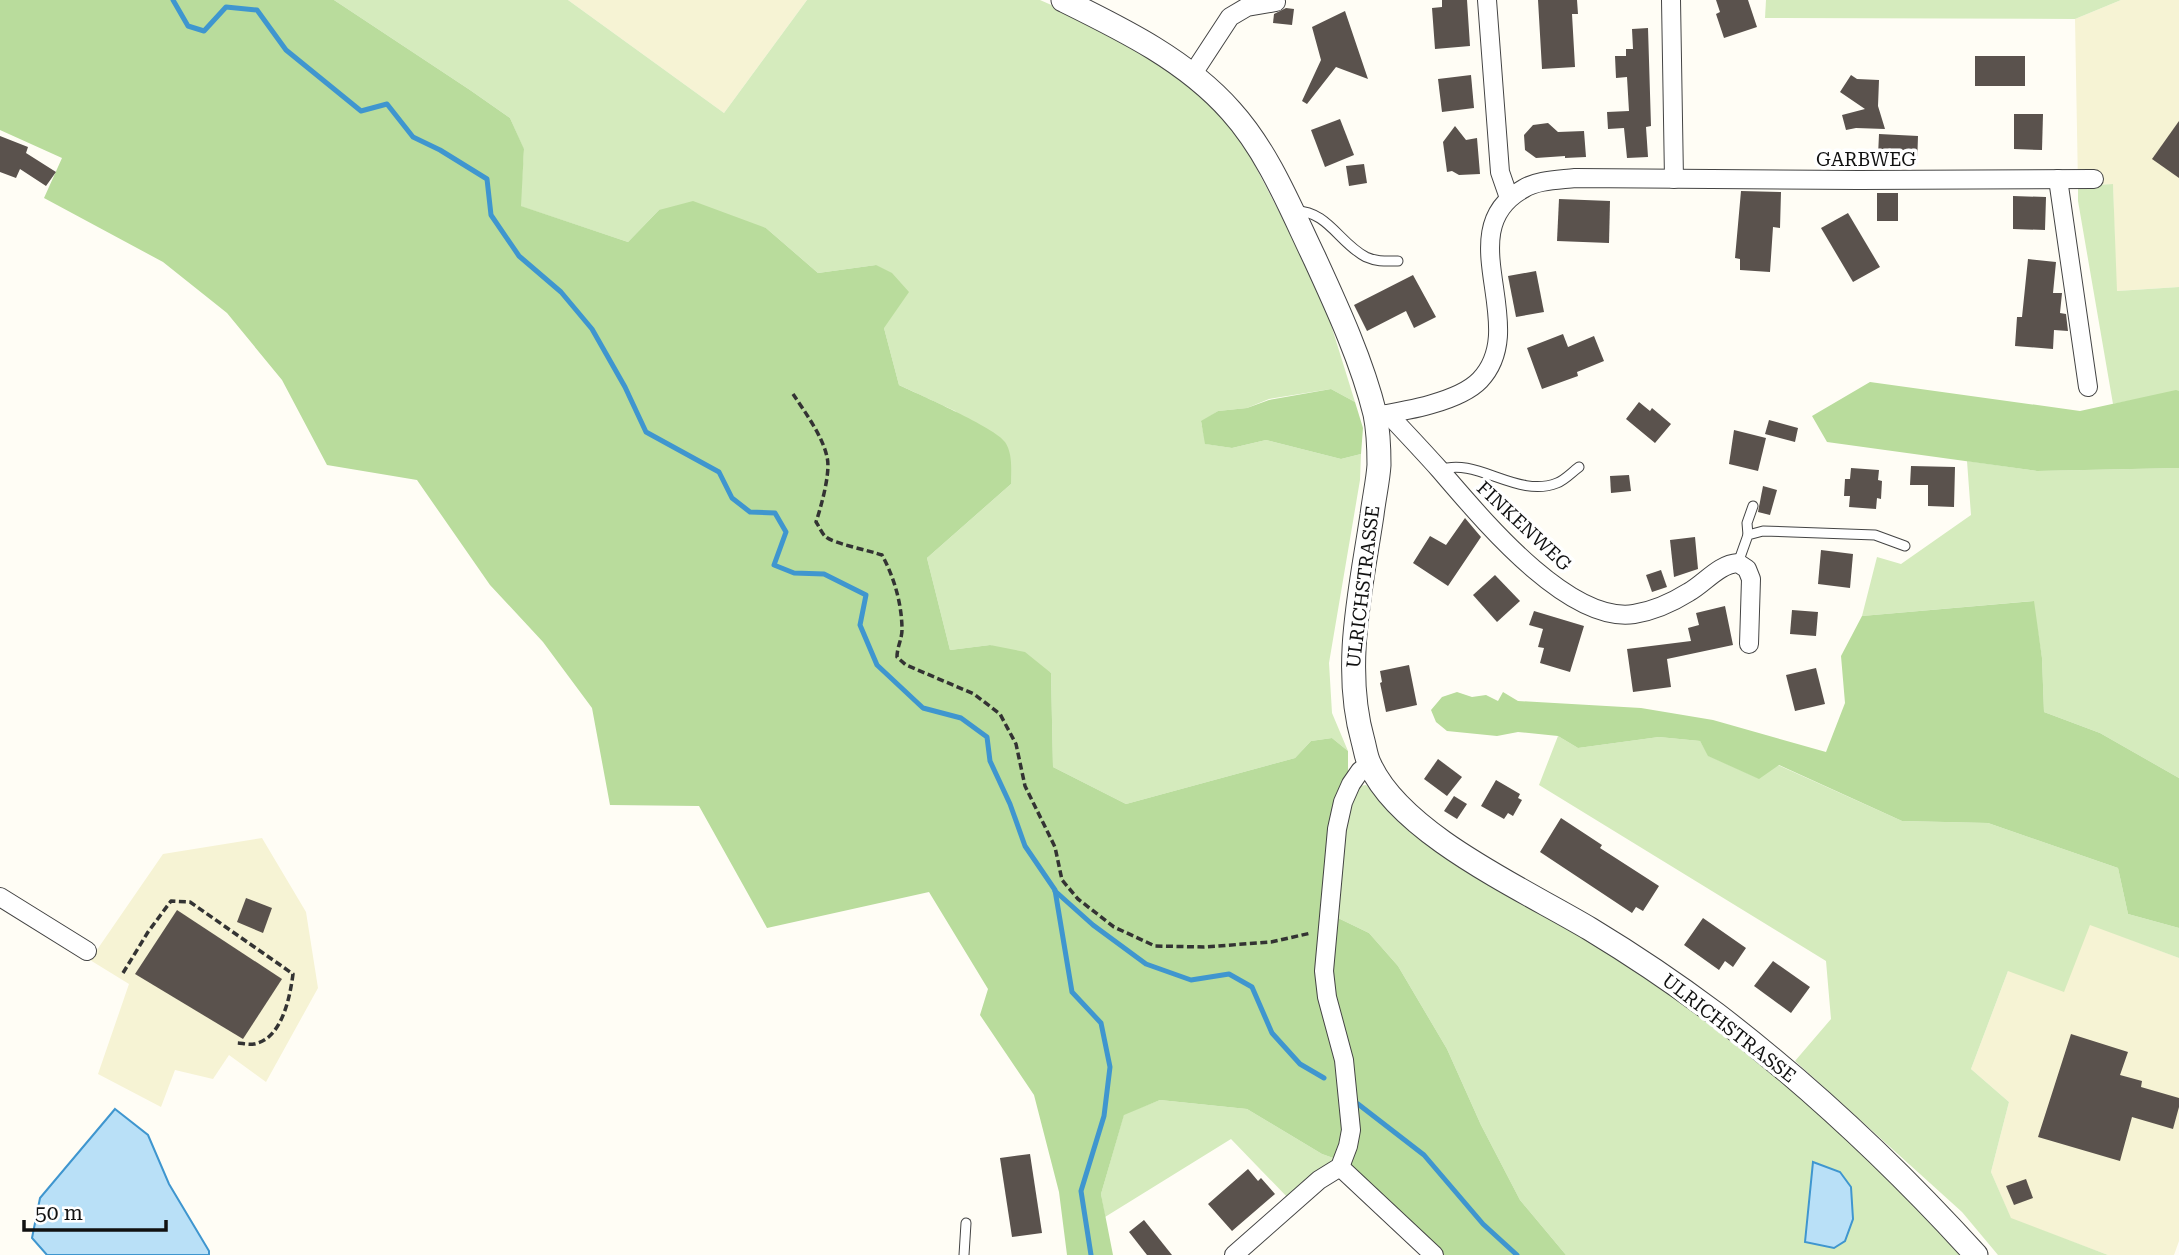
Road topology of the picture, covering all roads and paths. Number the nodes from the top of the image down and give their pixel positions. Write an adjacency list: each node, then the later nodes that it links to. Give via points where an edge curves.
1 (1063, 0): 5 (street, ULRICHSTRASSE, via 1128,32)
2 (1487, 0): 9 (street, via 1500,172)
3 (1671, 0): 6 (street)
4 (1276, 2): 5 (street, via 1247,7 1230,17)
5 (1192, 75): 10 (street, ULRICHSTRASSE, via 1231,111 1267,162)
6 (1674, 179): 7 (street, GARBWEG); 9 (street, GARBWEG, via 1575,178 1542,182)
7 (2058, 179): 8 (street, GARBWEG); 12 (street)
8 (2094, 179)
9 (1510, 198): 14 (street, via 1499,212 1490,243 1500,335 1491,366 1465,392)
10 (1293, 212): 11 (lane, via 1317,216 1366,257); 14 (street, ULRICHSTRASSE)
11 (1398, 261)
12 (2088, 387)
13 (793, 394): 24 (path, via 828,458 816,522 825,537 882,555 899,601 902,632 897,657 974,694 1000,714 1016,744 1025,786 1055,847 1062,880 1078,899 1114,927 1155,946 1271,942)
14 (1382, 415): 16 (street, FINKENWEG); 22 (street, ULRICHSTRASSE, via 1352,678 1355,713)
15 (1579, 467): 16 (lane, FINKENWEG, via 1558,483 1543,486 1521,485 1458,466)
16 (1440, 470): 20 (street, FINKENWEG, via 1465,501 1552,584 1611,613 1634,614 1665,605 1716,571)
17 (1753, 506): 18 (lane)
18 (1748, 535): 19 (lane, via 1763,531 1875,535); 20 (lane)
19 (1905, 546)
20 (1738, 563): 21 (street, via 1751,579)
21 (1749, 644)
22 (1369, 764): 24 (street, via 1351,784 1343,802); 33 (street, ULRICHSTRASSE, via 1404,811 1431,833 1649,967 1770,1057 1878,1153)
23 (0, 897): 25 (street)
24 (1327, 929): 28 (street, via 1327,997 1345,1060 1351,1130)
25 (87, 951)
26 (123, 973): 27 (path, via 171,901 190,902 293,974 289,1006 270,1036 254,1044)
27 (236, 1043)
28 (1340, 1167): 31 (street); 32 (street)
29 (966, 1223): 30 (lane)
30 (964, 1255)
31 (1234, 1255)
32 (1434, 1255)
33 (1976, 1255)

